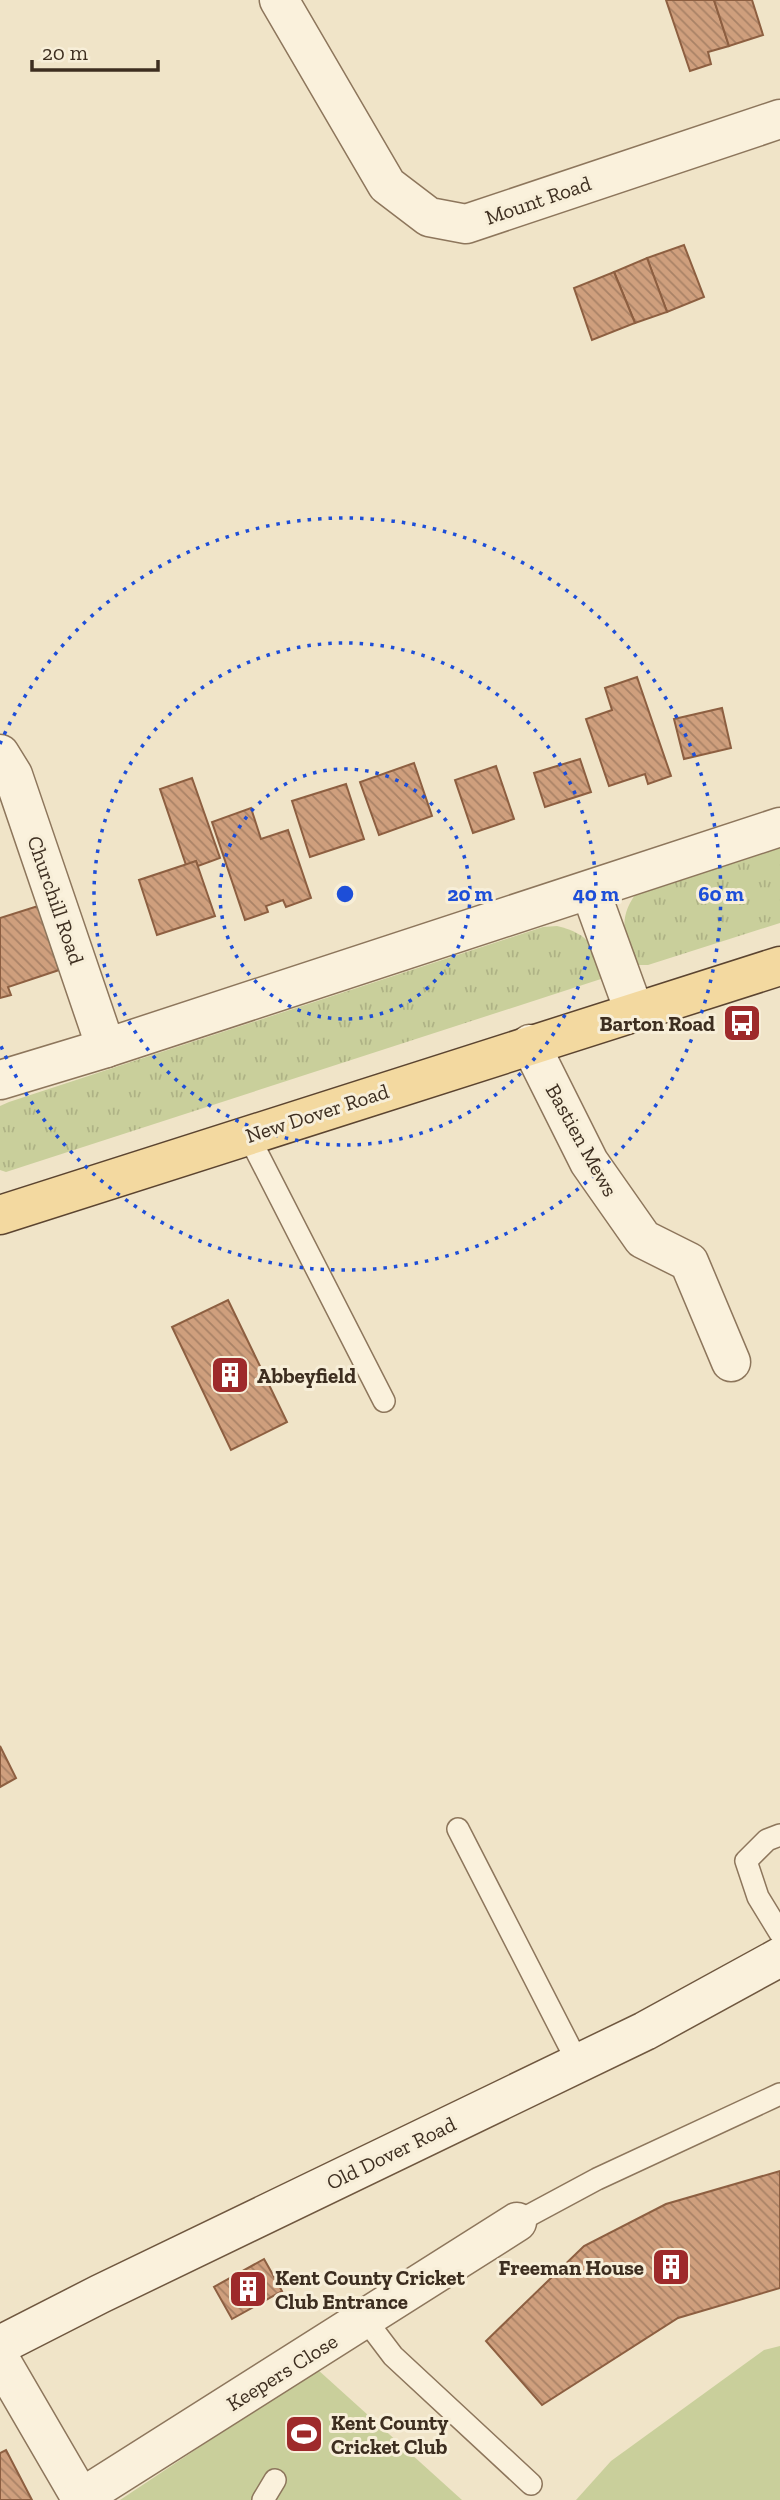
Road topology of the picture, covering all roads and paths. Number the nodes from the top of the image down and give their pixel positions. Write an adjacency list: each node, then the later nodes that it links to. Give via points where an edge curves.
1 (279, 0): 2 (street, Mount Road, via 387,185 429,217 466,225)
2 (780, 119)
3 (0, 754): 9 (street, Churchill Road, via 13,775)
4 (780, 827): 5 (street)
5 (590, 890): 7 (street); 9 (street)
6 (780, 966): 7 (main road, New Dover Road)
7 (634, 1011): 8 (main road, New Dover Road)
8 (530, 1044): 11 (main road, New Dover Road); 13 (street, Bastien Mews, via 589,1162 643,1240 689,1262)
9 (106, 1048): 10 (street)
10 (0, 1080)
11 (248, 1135): 12 (main road, New Dover Road); 14 (lane)
12 (0, 1215)
13 (731, 1362)
14 (384, 1401)
15 (458, 1829): 19 (lane)
16 (780, 1835): 17 (lane, via 767,1840 746,1861 758,1897)
17 (780, 1933)
18 (780, 1957): 19 (street, Old Dover Road)
19 (578, 2063): 23 (street, Old Dover Road)
20 (780, 2094): 21 (lane, via 597,2179)
21 (517, 2222): 22 (street, Keepers Close)
22 (365, 2319): 26 (lane, via 393,2356); 27 (street, Keepers Close)
23 (0, 2345)
24 (0, 2359): 27 (street)
25 (275, 2480): 28 (lane)
26 (531, 2484)
27 (81, 2499)
28 (263, 2500)

